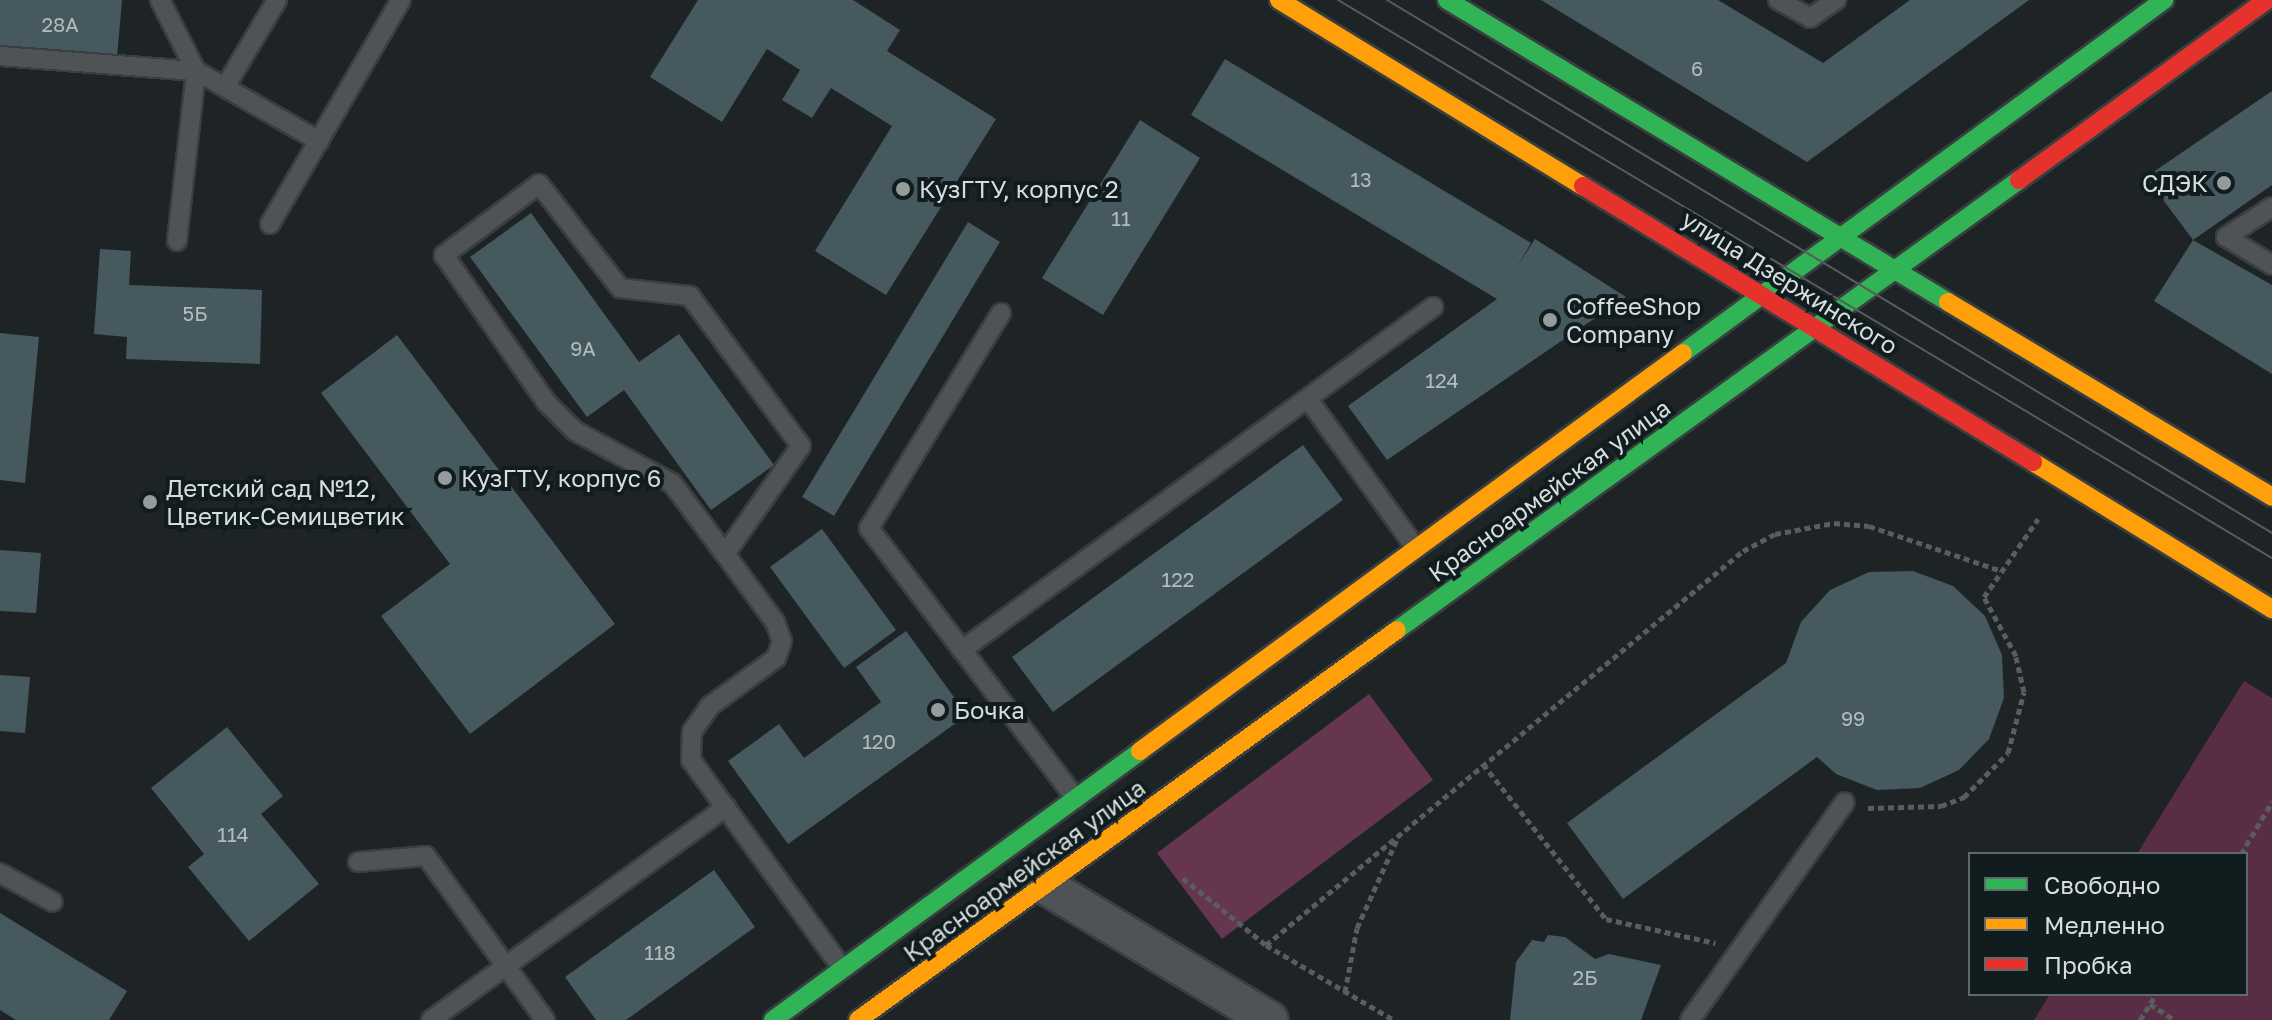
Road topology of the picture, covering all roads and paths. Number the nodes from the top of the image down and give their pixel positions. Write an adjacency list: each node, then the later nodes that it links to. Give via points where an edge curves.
1 (160, 0): 11 (lane)
2 (277, 0): 12 (lane)
3 (401, 0): 13 (lane)
4 (1279, 0): 20 (main road, улица Дзержинского)
5 (1447, 0): 16 (main road)
6 (1778, 0): 7 (lane, via 1810,18)
7 (1836, 0)
8 (2164, 0): 16 (main road, Красноармейская улица)
9 (2267, 0): 18 (main road, Красноармейская улица)
10 (0, 56): 11 (lane)
11 (196, 71): 12 (lane); 17 (lane)
12 (225, 87): 13 (lane)
13 (319, 141): 15 (lane)
14 (2272, 207): 19 (lane, via 2226,237)
15 (270, 224)
16 (1842, 235): 18 (main road); 20 (main road, Красноармейская улица)
17 (177, 241)
18 (1893, 265): 23 (main road, Красноармейская улица); 25 (main road)
19 (2272, 265)
20 (1765, 294): 23 (main road, улица Дзержинского); 27 (main road, Красноармейская улица)
21 (1433, 307): 24 (lane)
22 (1001, 313): 31 (lane, via 869,528)
23 (1814, 326): 30 (main road, улица Дзержинского); 43 (main road, Красноармейская улица)
24 (1308, 399): 27 (lane); 31 (lane)
25 (2272, 497)
26 (2038, 519): 29 (path)
27 (1418, 550): 33 (main road, Красноармейская улица)
28 (725, 554): 28 (lane, via 672,483 575,431 547,403 444,255 539,184 620,288 690,296 801,446); 36 (lane, via 782,641 776,658 710,706 692,732 691,760)
29 (2002, 571): 32 (path, via 1941,544 1869,526 1834,523 1775,534 1743,551); 34 (path, via 1984,597 2016,656 2024,692 2008,753 1964,797 1941,806 1898,811)
30 (2272, 609)
31 (962, 650): 33 (lane)
32 (1483, 764): 37 (path); 46 (path, via 1606,919)
33 (1076, 799): 38 (main road, Красноармейская улица)
34 (1845, 802): 46 (lane)
35 (2272, 802): 39 (path)
36 (726, 807): 47 (lane); 48 (lane)
37 (1401, 831): 45 (path); 49 (path, via 1357,928)
38 (1012, 845): 43 (lane); 48 (main road, Красноармейская улица)
39 (2242, 852)
40 (358, 862): 47 (lane, via 426,856)
41 (0, 873): 44 (lane)
42 (1183, 878): 45 (path)
43 (1044, 885): 55 (main road, Красноармейская улица); 56 (street)
44 (53, 902)
45 (1266, 945): 49 (path)
46 (1736, 947): 58 (lane)
47 (507, 965): 52 (lane); 53 (lane)
48 (843, 969): 54 (main road, Красноармейская улица)
49 (1345, 992): 57 (path)
50 (2155, 996): 51 (path)
51 (2150, 1004): 59 (path); 60 (path)
52 (431, 1020)
53 (545, 1020)
54 (773, 1020)
55 (858, 1020)
56 (1270, 1020)
57 (1394, 1020)
58 (1690, 1020)
59 (2140, 1020)
60 (2175, 1020)

